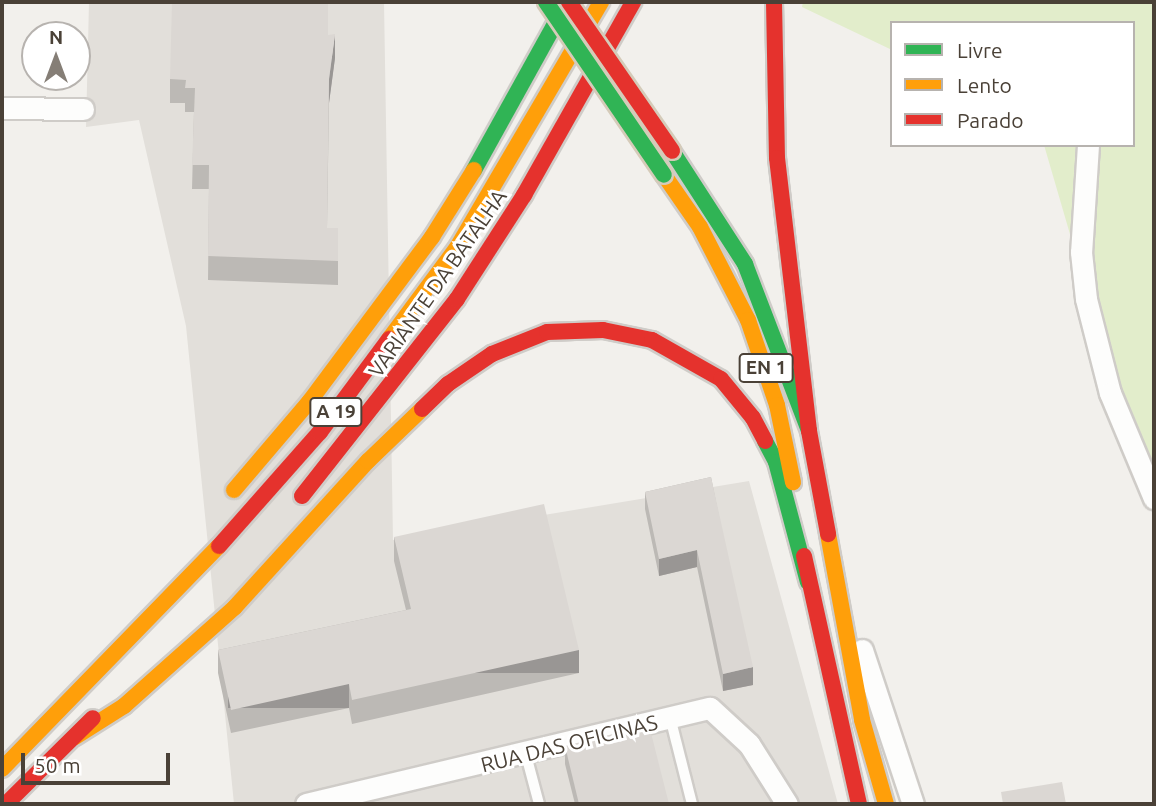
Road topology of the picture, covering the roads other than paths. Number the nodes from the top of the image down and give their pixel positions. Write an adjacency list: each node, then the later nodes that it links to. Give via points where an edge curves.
1 (546, 2): 17 (main road, EN 1, bridge, via 664,175 736,291 766,367 789,455)
2 (568, 2): 12 (main road, bridge, via 673,151 745,264); 15 (main road, via 482,158 432,237 309,402)
3 (601, 2): 25 (main road, VARIANTE DA BATALHA / A 19, via 458,246 320,432 225,540)
4 (633, 2): 16 (main road, VARIANTE DA BATALHA / A 19, via 524,195 457,299 352,437)
5 (774, 2): 12 (main road, EN 1, via 777,158)
6 (628, 63): 9 (main road)
7 (2, 108): 8 (street)
8 (83, 108)
9 (600, 111)
10 (1088, 147): 14 (street, via 1081,252 1086,299 1110,393)
11 (422, 383): 13 (main road)
12 (809, 431): 18 (main road, EN 1)
13 (369, 461): 17 (main road, via 448,384 511,344 547,332 578,329 652,340 721,379 753,418 776,462); 22 (main road, via 234,607 152,683)
14 (1154, 498)
15 (221, 504)
16 (292, 506)
17 (808, 582): 31 (main road, EN 1)
18 (839, 595): 32 (main road, EN 1, via 862,720); 33 (street, via 865,656)
19 (102, 640): 23 (main road)
20 (141, 668): 22 (main road)
21 (670, 717): 24 (street, RUA DAS OFICINAS); 29 (lane); 30 (street, RUA DAS OFICINAS, via 710,708 750,744)
22 (75, 737): 26 (main road)
23 (2, 755)
24 (527, 755): 27 (street, RUA DAS OFICINAS); 28 (lane)
25 (2, 769)
26 (6, 804)
27 (306, 804)
28 (538, 804)
29 (692, 804)
30 (787, 804)
31 (859, 804)
32 (886, 804)
33 (913, 804)

